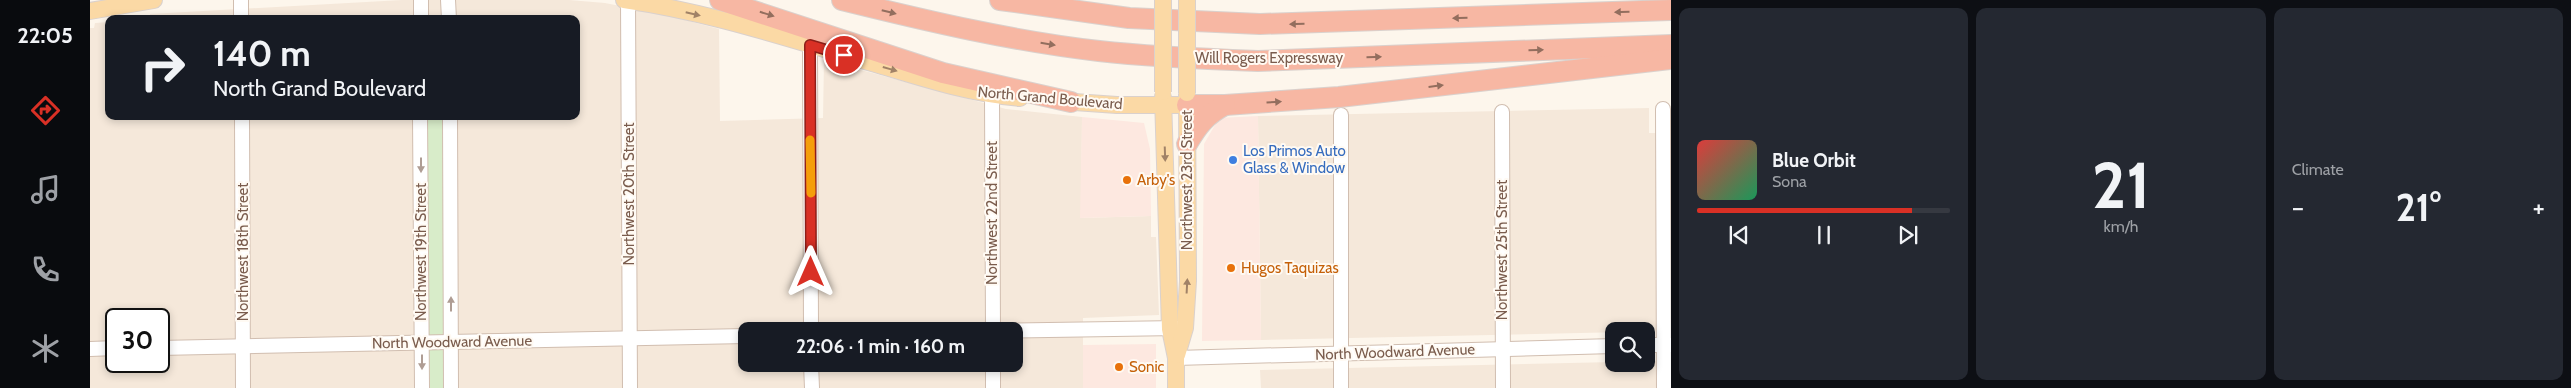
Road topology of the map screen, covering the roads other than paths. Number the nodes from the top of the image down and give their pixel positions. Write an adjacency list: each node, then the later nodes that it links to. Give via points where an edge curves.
1 (154, 0): 13 (main road)
2 (241, 0): 14 (street)
3 (421, 0): 15 (street)
4 (448, 0): 16 (street)
5 (624, 0): 11 (main road, North Grand Boulevard)
6 (720, 0): 23 (highway, one-way to 23, via 943,73)
7 (842, 0): 18 (highway, Will Rogers Expressway, one-way to 18, via 1021,40 1099,51 1216,60)
8 (1000, 0): 12 (highway, one-way to 8, via 1260,24 1129,18)
9 (1162, 0): 21 (main road, Northwest 23rd Street, bridge)
10 (1187, 0): 22 (main road, Northwest 23rd Street, bridge)
11 (628, 1): 17 (main road, North Grand Boulevard, one-way to 17, via 689,13); 37 (street, Northwest 20th Street)
12 (1671, 10)
13 (90, 11)
14 (242, 15)
15 (421, 15)
16 (449, 15)
17 (810, 45): 20 (main road, North Grand Boulevard, one-way to 20); 32 (street)
18 (1671, 45)
19 (1671, 59): 24 (highway, one-way to 19, via 1339,97)
20 (992, 95): 23 (main road, North Grand Boulevard); 33 (street, Northwest 22nd Street)
21 (1163, 99): 22 (main road, North Grand Boulevard); 23 (main road, North Grand Boulevard); 34 (main road, Northwest 23rd Street, one-way to 34)
22 (1187, 99): 24 (highway); 31 (main road, Northwest 23rd Street)
23 (1071, 102)
24 (1225, 105): 31 (highway, via 1208,113)
25 (1663, 109): 41 (street)
26 (1502, 112): 47 (street, Northwest 25th Street)
27 (1341, 115): 48 (street)
28 (242, 120): 42 (street, Northwest 18th Street)
29 (420, 120): 38 (street, Northwest 19th Street, one-way to 38)
30 (450, 120): 39 (street, Northwest 19th Street, one-way to 30)
31 (1187, 144): 34 (main road, Northwest 23rd Street, one-way to 31, via 1188,281)
32 (811, 322)
33 (993, 322)
34 (1178, 328): 35 (street); 49 (main road, Northwest 23rd Street)
35 (1023, 331)
36 (738, 336): 37 (street, North Woodward Avenue)
37 (630, 338): 39 (street, North Woodward Avenue); 55 (street, Northwest 20th Street)
38 (422, 342): 39 (street, North Woodward Avenue); 42 (street, North Woodward Avenue); 53 (street, Northwest 19th Street, one-way to 53)
39 (451, 342): 54 (street, Northwest 19th Street)
40 (1655, 345): 41 (street)
41 (1668, 345): 61 (street)
42 (243, 346): 45 (street, North Woodward Avenue); 52 (street, Northwest 18th Street)
43 (1605, 346): 47 (street, North Woodward Avenue)
44 (105, 348): 46 (street)
45 (170, 348)
46 (90, 349)
47 (1502, 349): 48 (street, North Woodward Avenue); 60 (street, Northwest 25th Street)
48 (1341, 354): 49 (street, North Woodward Avenue); 59 (street)
49 (1176, 358): 58 (main road, Northwest 23rd Street)
50 (812, 372): 56 (street)
51 (993, 372): 57 (street)
52 (243, 388)
53 (422, 388)
54 (451, 388)
55 (630, 388)
56 (812, 388)
57 (993, 388)
58 (1176, 388)
59 (1341, 388)
60 (1503, 388)
61 (1664, 388)

